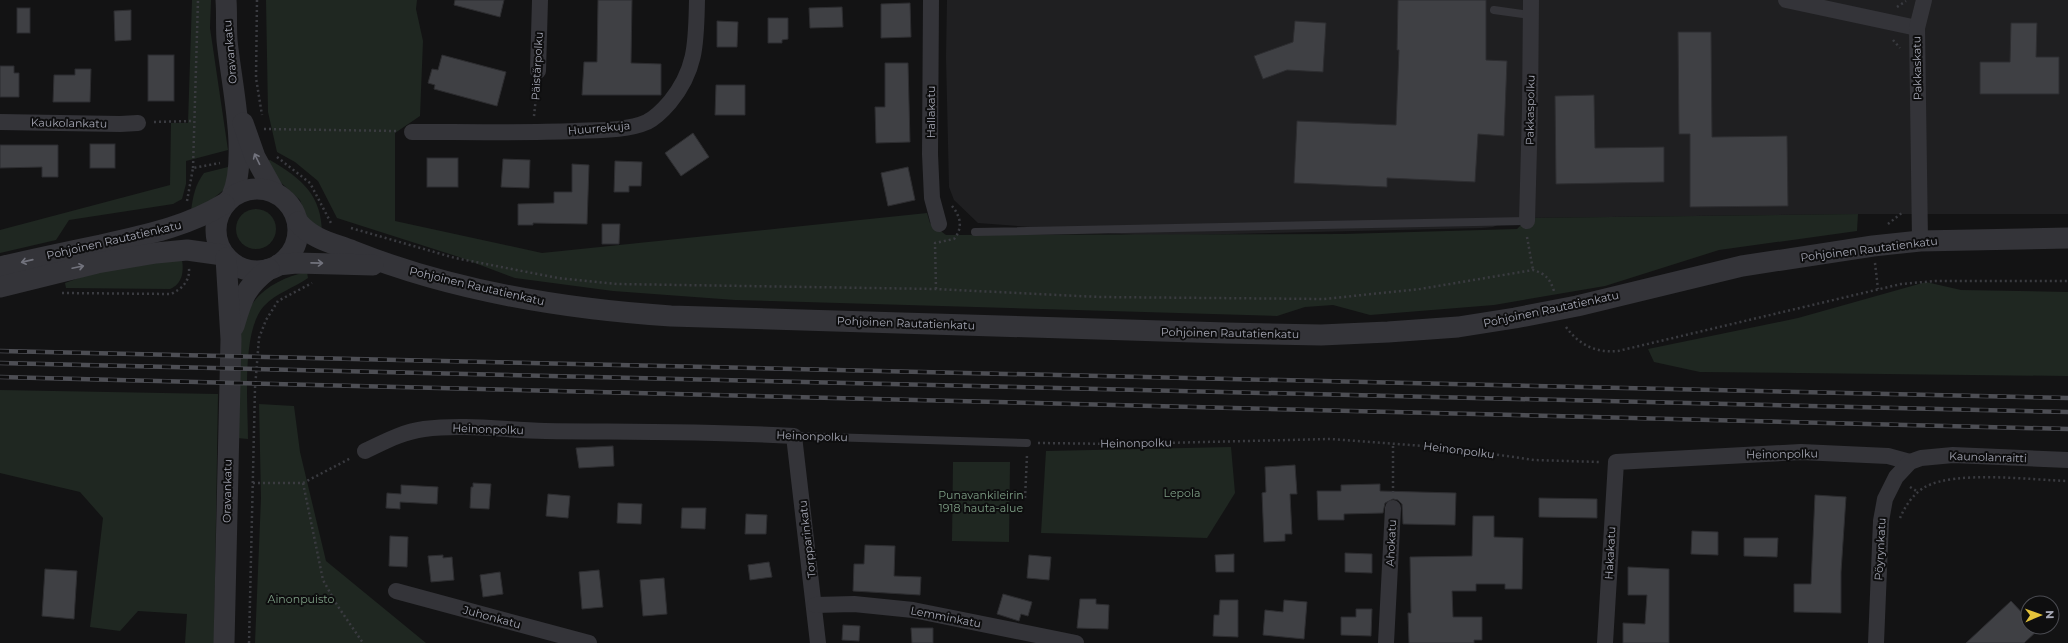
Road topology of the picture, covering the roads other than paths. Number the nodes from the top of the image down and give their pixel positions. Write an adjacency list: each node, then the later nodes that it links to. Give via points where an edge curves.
1 (226, 0): 14 (street, Oravankatu, via 227,40 235,103)
2 (540, 0): 10 (street, Päistärpolku)
3 (697, 0): 13 (street, Huurrekuja, via 694,58 688,75 664,109 647,122 606,129)
4 (931, 0): 19 (street, Hallakatu, via 930,154 932,198)
5 (1786, 0): 9 (street, Pakkaskatu)
6 (1924, 0): 9 (street)
7 (1531, 7): 8 (lane); 17 (street, Pakkaspolku)
8 (1494, 10)
9 (1917, 28): 22 (street, Pakkaskatu)
10 (538, 71)
11 (0, 122): 12 (street, Kaukolankatu)
12 (138, 123)
13 (412, 132)
14 (247, 158): 15 (street, Oravankatu, one-way to 14); 16 (street, Oravankatu)
15 (275, 193): 16 (street, via 253,188 243,190); 18 (street, via 290,204)
16 (228, 200): 23 (street, via 219,214 216,229 217,243); 25 (street, Pohjoinen Rautatienkatu, one-way to 25, via 206,215 183,218 152,234)
17 (1527, 221): 20 (lane)
18 (298, 222): 24 (street, Pohjoinen Rautatienkatu, via 305,230 325,242); 26 (street, via 297,240 293,250)
19 (938, 224)
20 (975, 232)
21 (2068, 238): 22 (street, Pohjoinen Rautatienkatu)
22 (1920, 241): 24 (street, Pohjoinen Rautatienkatu, via 1742,266 1577,306 1458,328 1321,335 609,312 501,294)
23 (225, 257): 26 (street, via 245,269 255,271); 27 (street, Pohjoinen Rautatienkatu, one-way to 23, via 97,262 187,250 200,250); 28 (street, Oravankatu)
24 (388, 265): 26 (street, Pohjoinen Rautatienkatu, one-way to 24, via 320,263)
25 (0, 267)
26 (274, 267): 28 (street, Oravankatu, via 254,281 248,290)
27 (0, 288)
28 (231, 338): 38 (street, Oravankatu)
29 (794, 436): 30 (lane, Heinonpolku); 31 (street, Heinonpolku, via 744,433 424,429 400,434); 37 (street, Torpparinkatu)
30 (1027, 443)
31 (364, 451)
32 (2068, 460): 34 (street, Kaunolanraitti, via 1953,455 1921,458)
33 (1616, 462): 34 (street, Heinonpolku, via 1801,452 1888,456); 43 (street, Hakakatu)
34 (1910, 462): 44 (street, Pöyrynkatu, via 1896,477 1885,499 1882,514)
35 (1393, 508): 42 (street, Ahokatu)
36 (396, 591): 39 (street, Juhonkatu)
37 (815, 605): 40 (street, Torpparinkatu); 41 (street, Lemminkatu, via 854,604 913,610)
38 (224, 643)
39 (589, 643)
40 (818, 643)
41 (1076, 643)
42 (1386, 643)
43 (1605, 643)
44 (1876, 643)

